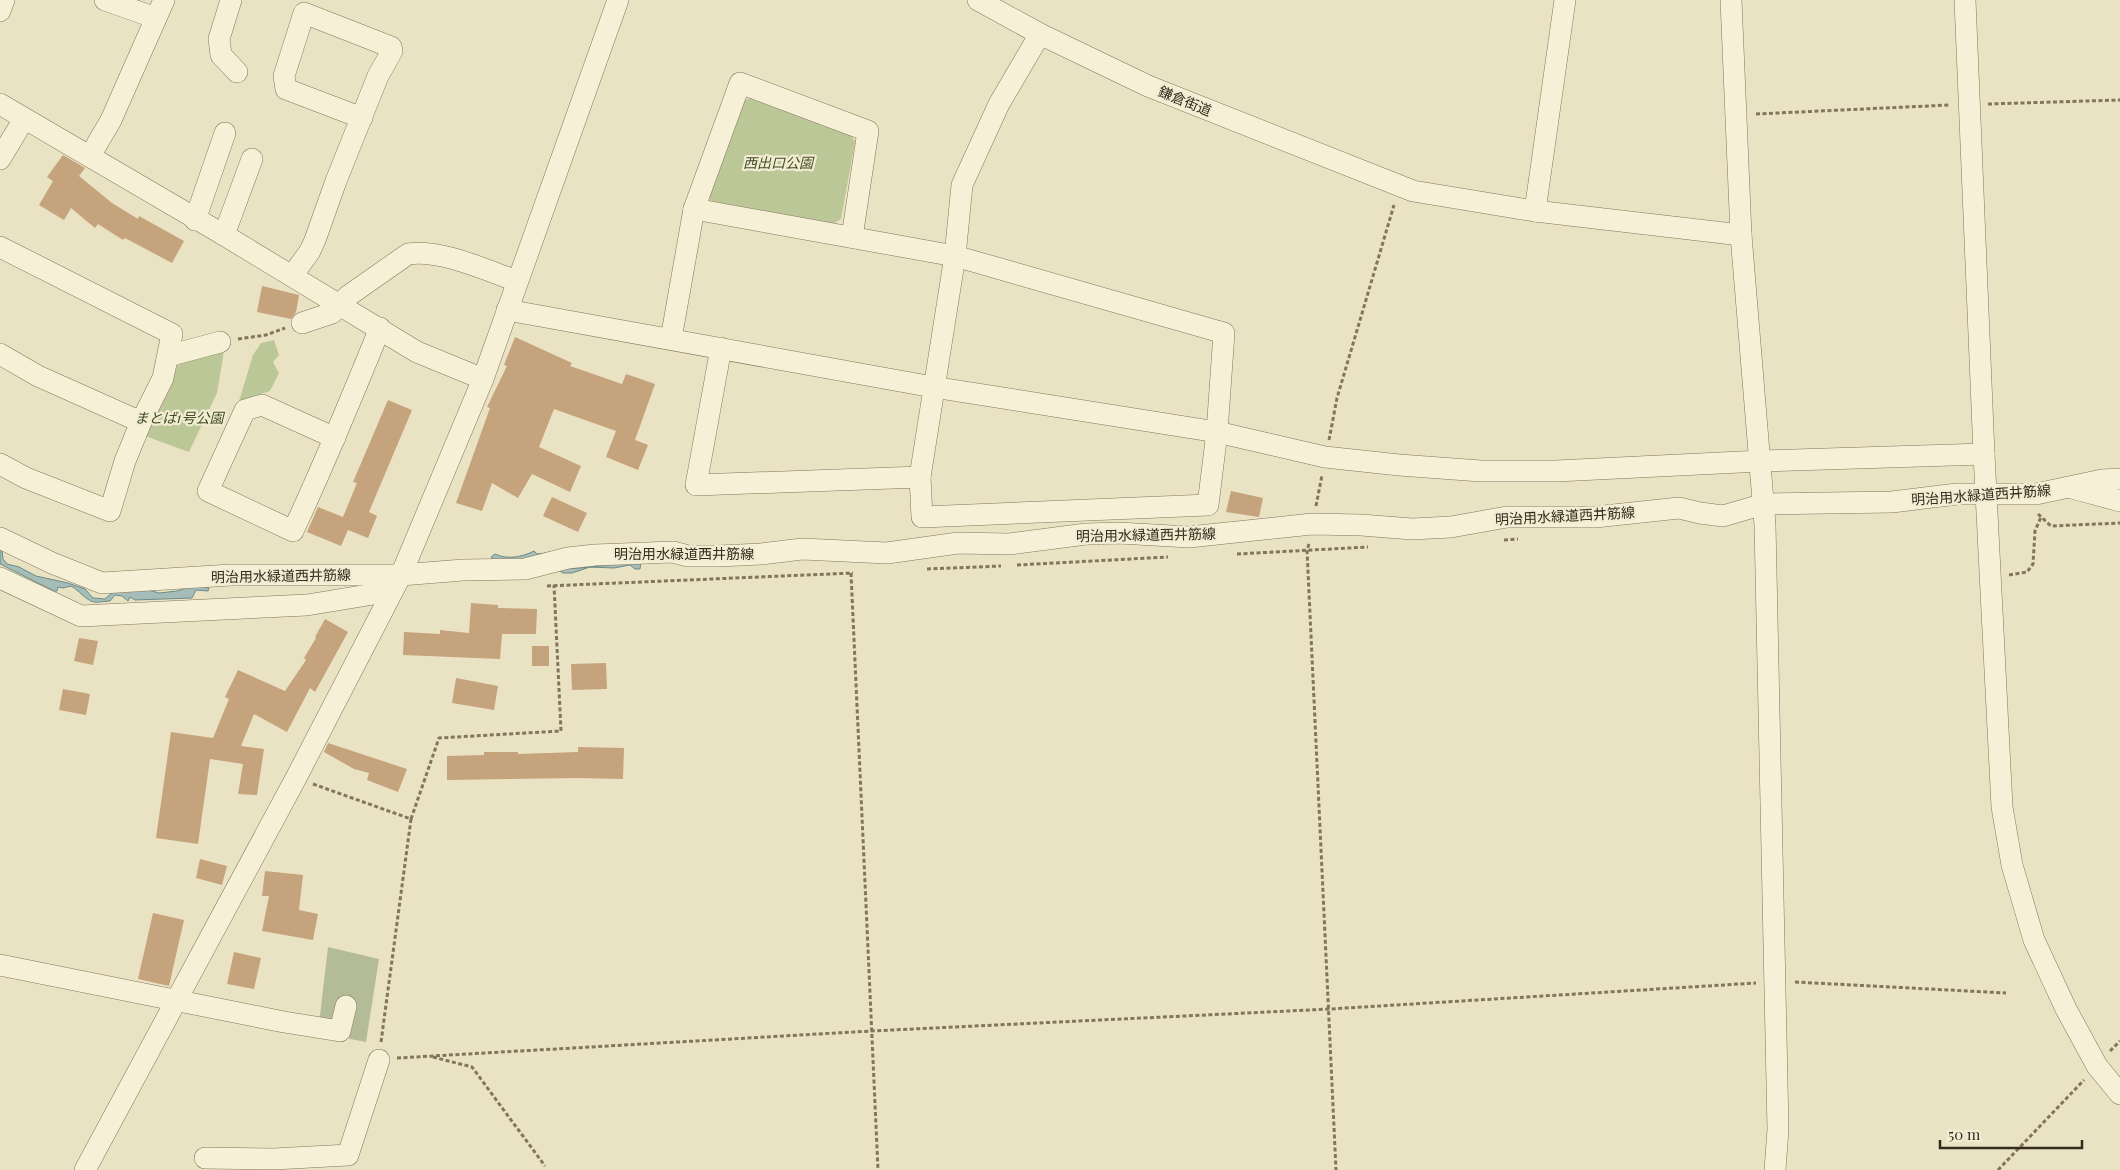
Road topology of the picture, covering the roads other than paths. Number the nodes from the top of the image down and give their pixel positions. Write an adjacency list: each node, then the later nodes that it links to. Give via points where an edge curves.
1 (4, 0): 11 (street)
2 (105, 0): 9 (street)
3 (231, 0): 13 (street, via 219,39 221,56)
4 (618, 0): 30 (street)
5 (978, 0): 10 (street, 鎌倉街道)
6 (1566, 0): 22 (street)
7 (1731, 0): 25 (street)
8 (1966, 0): 45 (street)
9 (160, 9): 18 (street, via 111,120)
10 (1016, 9): 12 (street, 鎌倉街道)
11 (0, 11)
12 (1040, 34): 22 (street, 鎌倉街道, via 1148,86 1413,191); 28 (street, via 999,104 962,185)
13 (237, 72)
14 (0, 104): 16 (street)
15 (362, 118): 15 (street, via 391,47 304,13 284,76 286,89); 29 (street, via 316,240)
16 (24, 119): 18 (street); 20 (street)
17 (225, 134): 23 (street)
18 (90, 156): 23 (street)
19 (252, 158): 24 (street)
20 (0, 159)
21 (694, 209): 26 (street); 26 (street, via 740,83 868,131); 35 (street)
22 (1535, 211): 25 (street, 鎌倉街道)
23 (196, 220): 24 (street)
24 (224, 235): 29 (street)
25 (1741, 235): 46 (street)
26 (852, 238): 28 (street)
27 (0, 247): 39 (street, via 172,334)
28 (955, 256): 41 (street); 43 (street, via 1224,333)
29 (292, 276): 31 (street)
30 (517, 281): 31 (street, via 419,252 408,254 348,296); 32 (street)
31 (341, 305): 33 (street, via 332,313); 34 (street)
32 (507, 310): 35 (street); 40 (street)
33 (302, 323)
34 (380, 328): 40 (street, via 417,352); 44 (street)
35 (671, 339): 37 (street)
36 (220, 342): 39 (street)
37 (721, 348): 41 (street); 48 (street, via 696,485)
38 (0, 354): 42 (street, via 38,376)
39 (168, 356): 42 (street, via 163,378)
40 (483, 379): 56 (street)
41 (933, 388): 43 (street); 48 (street)
42 (141, 422): 47 (street, via 110,511 26,478)
43 (1217, 432): 46 (street, via 1325,457 1481,471 1556,471); 48 (street, via 1208,505 922,518)
44 (335, 438): 44 (street, via 293,531 208,490 245,410 262,405)
45 (1984, 454): 46 (street); 51 (street)
46 (1760, 461): 53 (street)
47 (0, 464)
48 (920, 477)
49 (2120, 479): 50 (street, 明治用水緑道西井筋線)
50 (2070, 488): 51 (street, 明治用水緑道西井筋線, via 2036,494); 52 (street)
51 (1986, 494): 53 (street, 明治用水緑道西井筋線, via 1892,502); 61 (street, via 2002,807 2012,865 2034,940 2066,1009 2097,1066)
52 (2120, 501)
53 (1764, 504): 56 (street, 明治用水緑道西井筋線, via 1723,516 1679,508 1595,517 1507,517 1451,527 1412,529 1312,524 1190,537 1086,534 1009,544 958,543 886,553 802,548 719,556 688,556 673,552 595,555 525,569 463,570); 64 (street, via 1778,1129)
54 (0, 538): 56 (street, 明治用水緑道西井筋線, via 102,583 231,575)
55 (0, 578): 56 (street, via 81,616 307,605)
56 (397, 583): 58 (street)
57 (0, 965): 58 (street)
58 (176, 1000): 59 (street, via 340,1031); 63 (street)
59 (346, 1006)
60 (379, 1060): 62 (street, via 348,1155)
61 (2120, 1094)
62 (205, 1158)
63 (85, 1170)
64 (1776, 1170)

